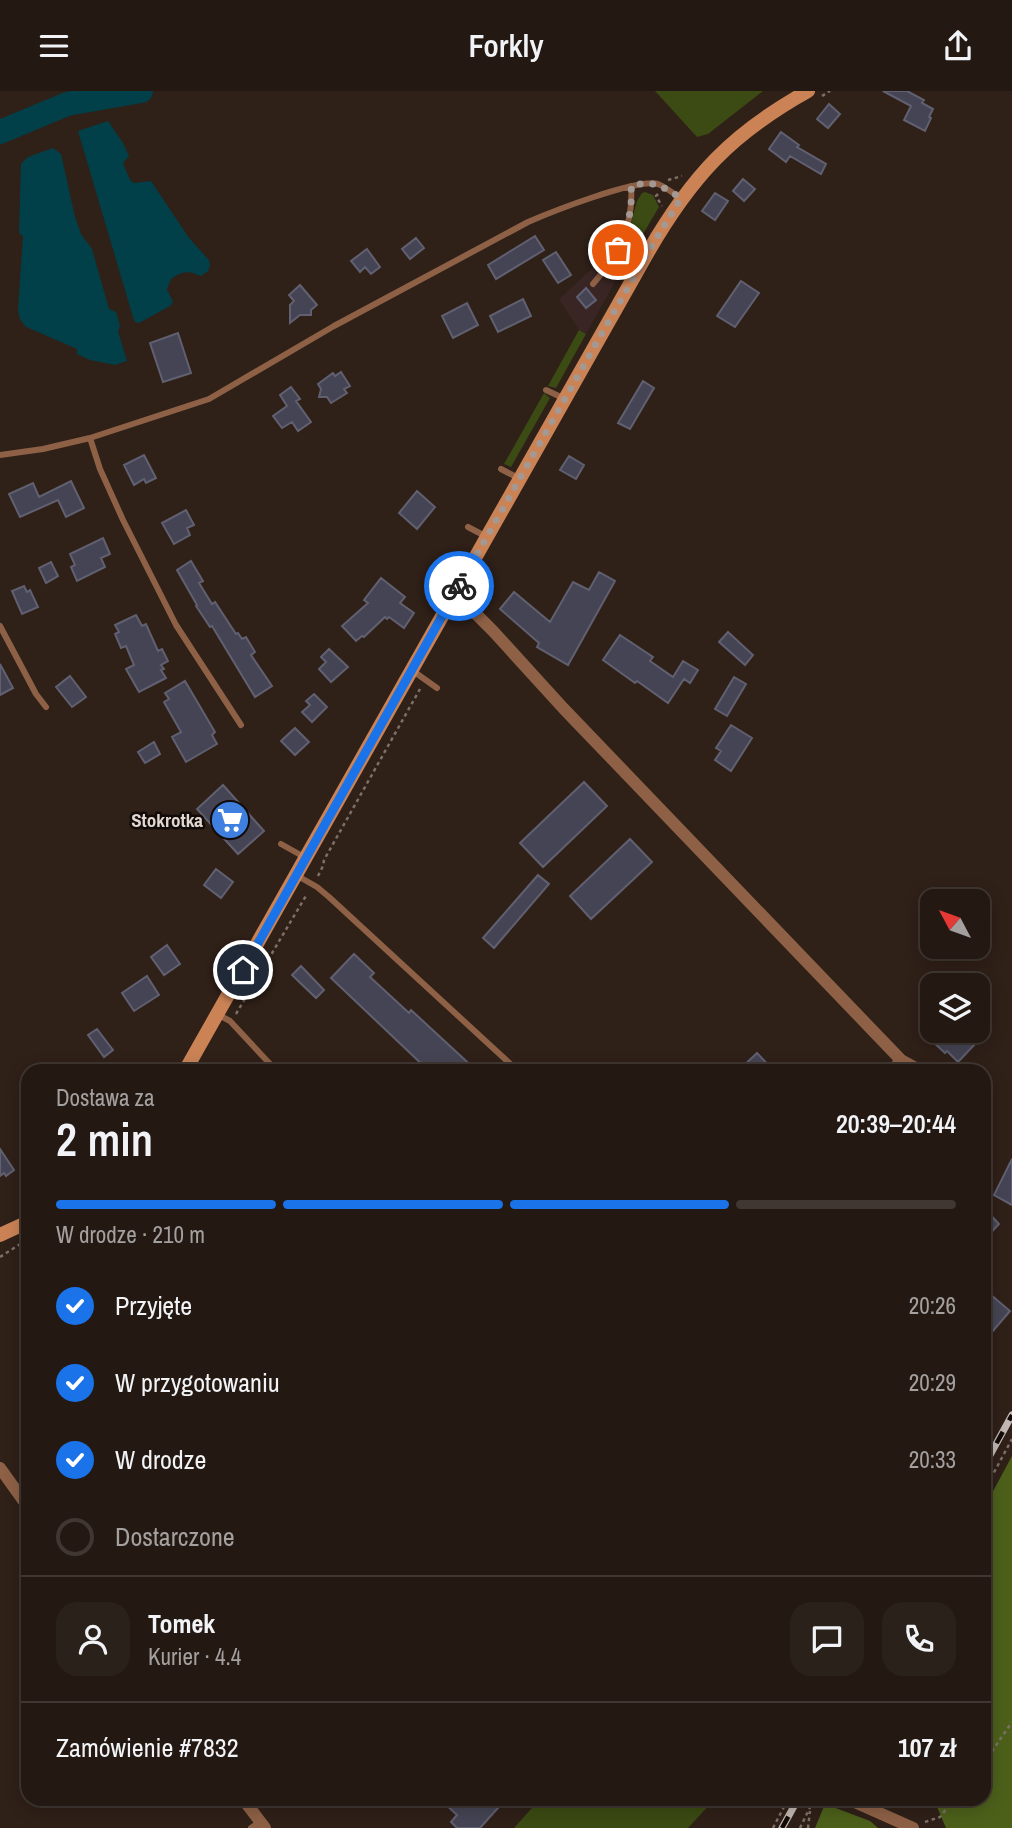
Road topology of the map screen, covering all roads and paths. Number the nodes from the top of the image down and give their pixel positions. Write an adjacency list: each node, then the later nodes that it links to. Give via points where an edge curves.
1 (830, 91): 2 (path)
2 (814, 94): 4 (main road, via 759,121 731,143)
3 (631, 186): 4 (lane, via 659,184); 5 (lane, via 622,241); 8 (lane, via 528,222 209,399)
4 (681, 198): 7 (main road)
5 (593, 283)
6 (546, 390): 7 (lane)
7 (565, 399): 11 (main road)
8 (90, 438): 9 (lane); 21 (lane, via 123,520 176,625)
9 (0, 455)
10 (501, 469): 11 (lane)
11 (520, 479): 13 (main road)
12 (468, 527): 13 (lane)
13 (487, 537): 15 (main road)
14 (448, 563): 15 (lane)
15 (467, 573): 16 (main road)
16 (454, 595): 18 (main road); 27 (street)
17 (0, 626): 20 (lane)
18 (417, 674): 19 (lane); 23 (main road); 25 (path, via 420,689)
19 (437, 688)
20 (46, 707)
21 (241, 725)
22 (281, 844): 23 (lane)
23 (306, 858): 24 (main road)
24 (296, 875): 25 (lane); 26 (main road)
25 (313, 884): 26 (path, via 239,1011); 30 (lane)
26 (224, 1018): 28 (main road); 29 (lane)
27 (901, 1060): 31 (street); 32 (street)
28 (190, 1064)
29 (270, 1064)
30 (510, 1064)
31 (898, 1064)
32 (908, 1064)
33 (21, 1225): 34 (main road)
34 (0, 1235)
35 (21, 1244): 36 (path)
36 (0, 1257)
37 (1012, 1439): 39 (path)
38 (0, 1468): 40 (street)
39 (991, 1478)
40 (21, 1497)
41 (1012, 1723): 42 (path)
42 (991, 1753)
43 (247, 1806): 48 (street)
44 (784, 1806): 49 (path)
45 (864, 1806): 52 (street)
46 (949, 1806): 52 (path, via 940,1817)
47 (810, 1808): 50 (path); 51 (path)
48 (259, 1826)
49 (773, 1828)
50 (800, 1828)
51 (808, 1828)
52 (913, 1828)

